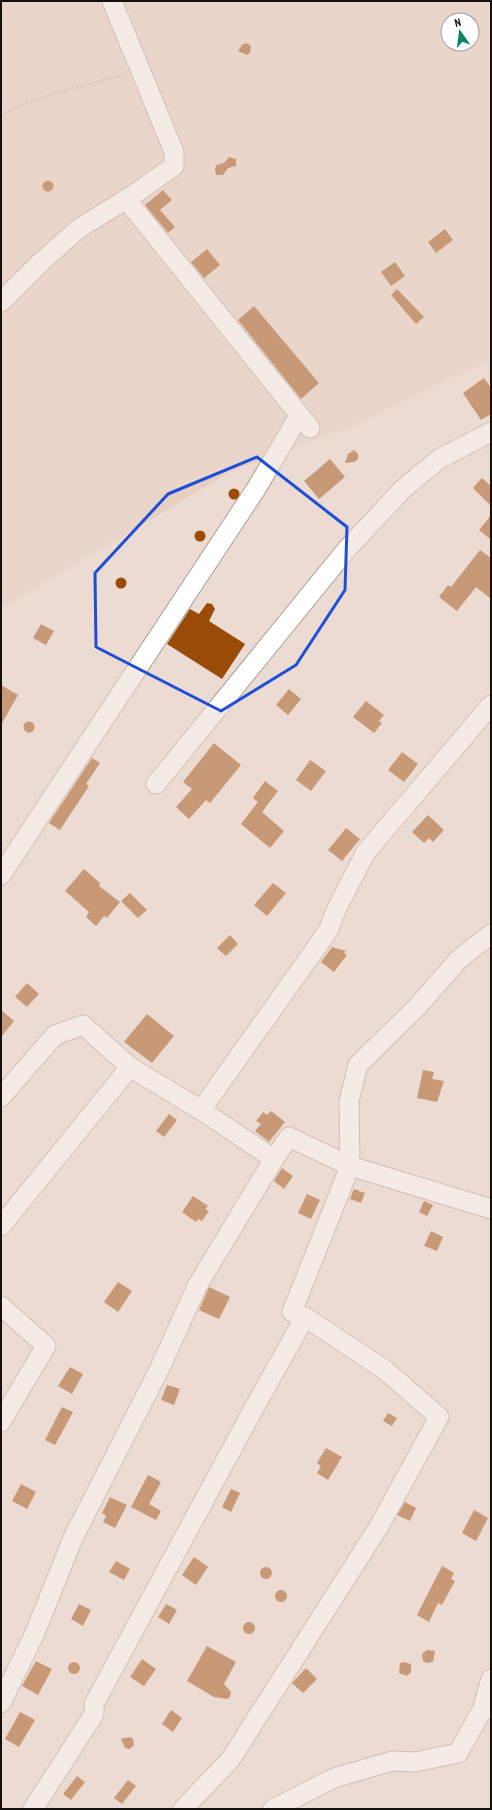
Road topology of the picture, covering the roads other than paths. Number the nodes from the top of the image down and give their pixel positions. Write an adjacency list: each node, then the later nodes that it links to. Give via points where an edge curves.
1 (112, 1): 2 (street, via 174,152 174,166)
2 (126, 199): 3 (street, via 78,229); 7 (street, via 304,422 256,489)
3 (1, 302)
4 (491, 432): 6 (street, via 439,459 402,490 347,549)
5 (491, 705): 11 (street, via 366,852 328,931)
6 (156, 784)
7 (1, 875)
8 (491, 934): 13 (street, via 459,959 418,1006 358,1065 349,1101)
9 (130, 1067): 10 (street, via 83,1025 55,1035); 11 (street); 15 (street)
10 (1, 1097)
11 (201, 1110): 12 (street)
12 (274, 1159): 13 (street, via 289,1137); 20 (street, via 197,1286 160,1368 73,1538 34,1635)
13 (350, 1166): 14 (street); 17 (street, via 292,1312)
14 (491, 1209)
15 (1, 1226)
16 (1, 1306): 18 (street, via 46,1346)
17 (305, 1317): 23 (street, via 94,1704 94,1714); 24 (street, via 385,1370 439,1417 378,1528 230,1760)
18 (1, 1422)
19 (491, 1679): 21 (street)
20 (1, 1702)
21 (486, 1709): 22 (street, via 458,1753 415,1762 392,1761 342,1776)
22 (284, 1807)
23 (32, 1809)
24 (183, 1809)

